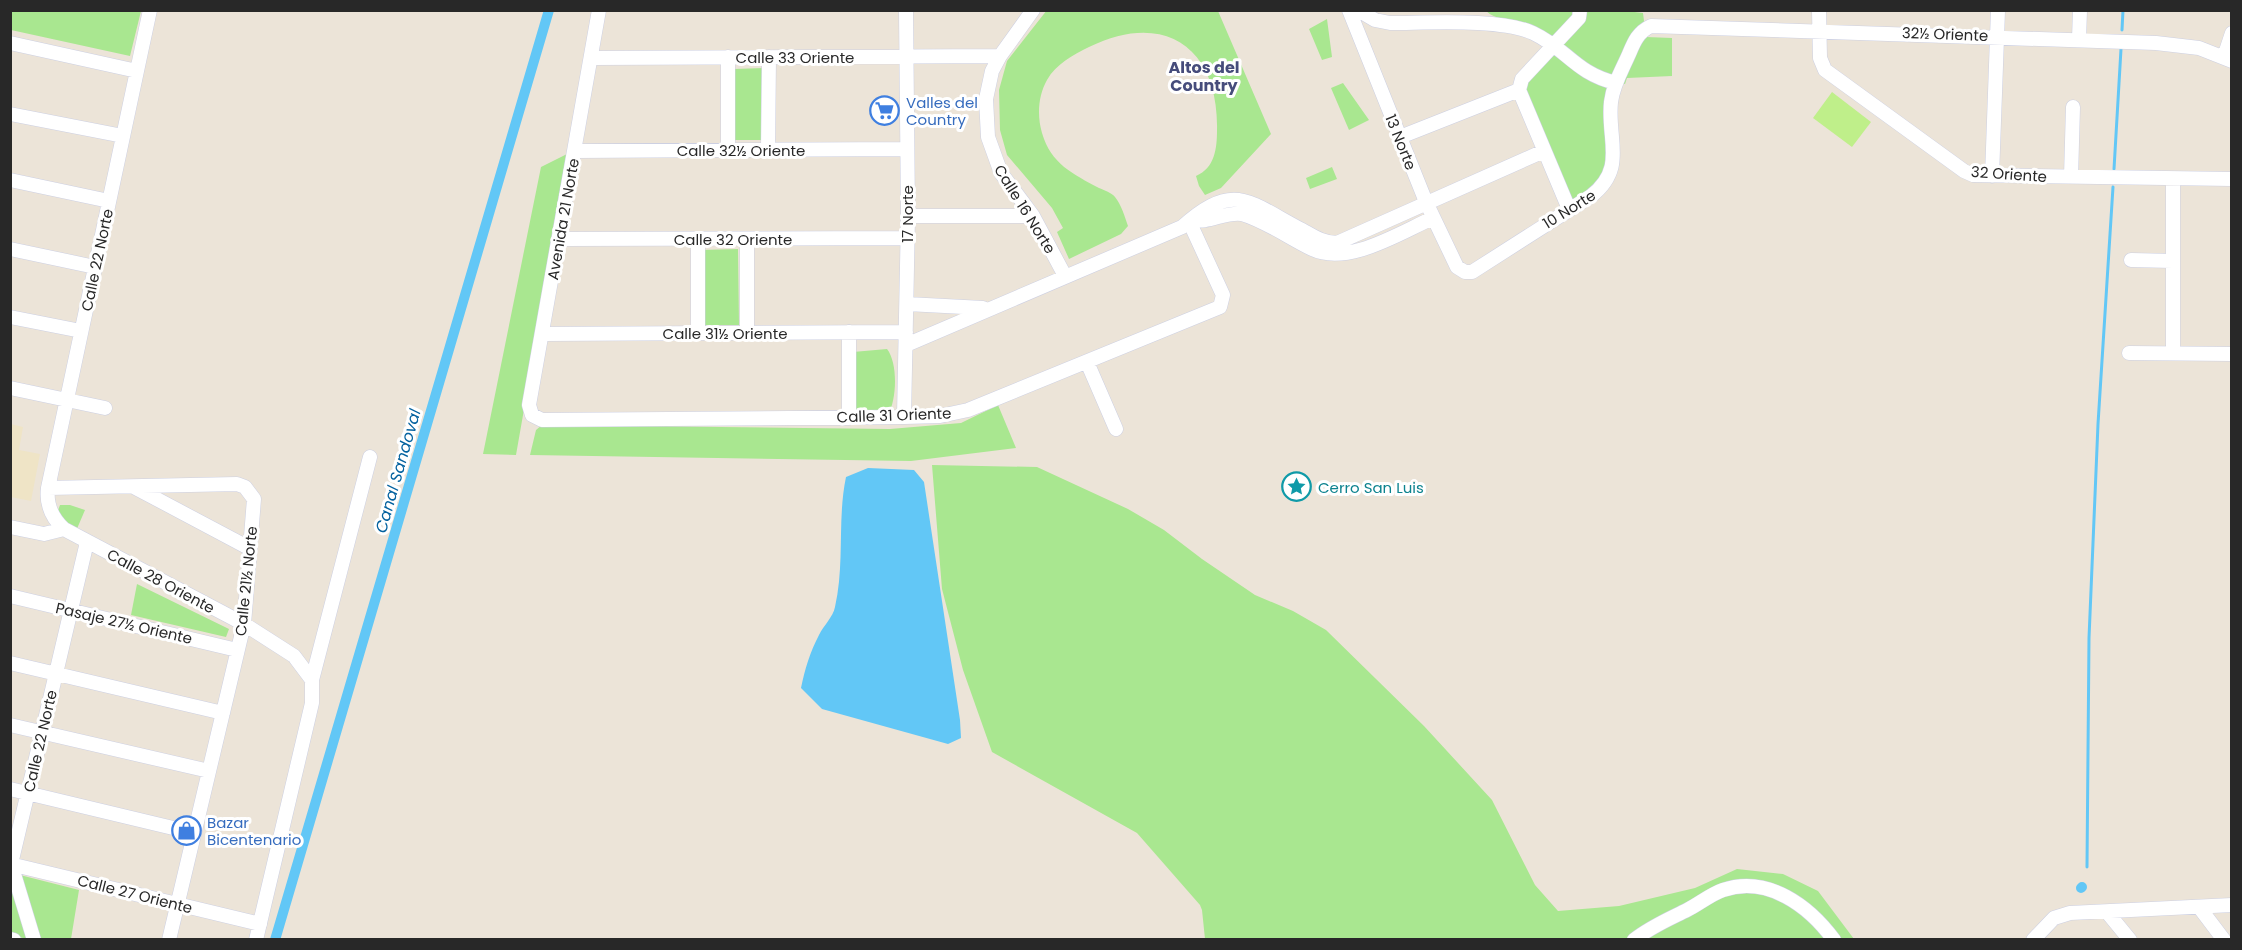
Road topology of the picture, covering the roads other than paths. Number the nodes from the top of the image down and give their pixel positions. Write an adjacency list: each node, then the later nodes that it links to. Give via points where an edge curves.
1 (150, 10): 26 (street, Calle 22 Norte)
2 (598, 10): 24 (street, Avenida 21 Norte)
3 (906, 10): 20 (street, 17 Norte)
4 (1033, 10): 21 (street, Calle 16 Norte)
5 (1349, 10): 32 (street, 13 Norte)
6 (1358, 10): 12 (street, via 1376,21)
7 (1580, 10): 19 (street, via 1579,18)
8 (1656, 10): 13 (street)
9 (1819, 10): 14 (street, 32 Oriente)
10 (1998, 10): 16 (street)
11 (2080, 10): 17 (street)
12 (1424, 17): 19 (street, via 1506,26 1530,32)
13 (1655, 26): 14 (street, 32½ Oriente); 27 (street, 10 Norte, via 1638,36)
14 (1819, 30): 16 (street, 32½ Oriente); 38 (street, 32 Oriente, via 1820,62 1828,74 1964,171)
15 (2232, 33): 25 (street)
16 (1997, 36): 17 (street, 32½ Oriente); 38 (street)
17 (2079, 39): 25 (street, 32½ Oriente, via 2186,45)
18 (10, 43): 26 (street)
19 (1554, 46): 27 (street, via 1591,76); 28 (street, via 1522,78)
20 (906, 56): 21 (street, Calle 33 Oriente); 23 (street, Calle 33 Oriente); 33 (street, 17 Norte)
21 (1000, 56): 47 (street, Calle 16 Norte, via 989,80 986,99 988,136 1001,173)
22 (728, 57): 23 (street, Calle 33 Oriente); 24 (street, Calle 33 Oriente); 34 (street)
23 (769, 57): 35 (street)
24 (591, 58): 36 (street, Avenida 21 Norte)
25 (2228, 59)
26 (137, 71): 31 (street, Calle 22 Norte)
27 (1616, 83): 45 (street, 10 Norte, via 1611,107 1612,171 1600,189)
28 (1519, 90): 32 (street); 37 (street)
29 (2073, 107): 39 (street)
30 (10, 114): 31 (street)
31 (123, 136): 43 (street, Calle 22 Norte)
32 (1400, 137): 44 (street, 13 Norte)
33 (907, 149): 35 (street, Calle 32½ Oriente); 46 (street, 17 Norte)
34 (728, 150): 35 (street, Calle 32½ Oriente); 36 (street, Calle 32½ Oriente)
35 (768, 150)
36 (574, 151): 51 (street, Avenida 21 Norte)
37 (1544, 151): 44 (street); 45 (street)
38 (1992, 176): 39 (street, 32 Oriente)
39 (2071, 177): 40 (street, 32 Oriente)
40 (2173, 179): 41 (street, 32 Oriente); 57 (street)
41 (2232, 179)
42 (10, 180): 43 (street)
43 (109, 201): 58 (street, Calle 22 Norte)
44 (1426, 202): 48 (street, 13 Norte); 55 (street)
45 (1569, 209): 59 (street, 10 Norte, via 1472,272)
46 (908, 216): 47 (street); 50 (street, 17 Norte)
47 (1033, 216): 60 (street, Calle 16 Norte)
48 (1433, 218): 55 (street, via 1351,253); 59 (street, 13 Norte)
49 (1190, 220): 55 (street, via 1220,201 1242,200); 60 (street, via 1182,227); 73 (street, Calle 31 Oriente, via 1223,303 1217,310)
50 (908, 238): 53 (street, Calle 32 Oriente); 61 (street, 17 Norte)
51 (559, 239): 52 (street, Calle 32 Oriente); 68 (street, Avenida 21 Norte)
52 (698, 239): 53 (street, Calle 32 Oriente); 66 (street)
53 (747, 239): 67 (street)
54 (10, 249): 58 (street)
55 (1332, 249)
56 (2131, 260): 57 (street)
57 (2173, 261): 71 (street)
58 (95, 267): 64 (street, Calle 22 Norte)
59 (1461, 271)
60 (1065, 276): 62 (street)
61 (907, 304): 62 (street); 69 (street, 17 Norte)
62 (988, 308): 69 (street)
63 (10, 317): 64 (street)
64 (81, 331): 75 (street, Calle 22 Norte)
65 (849, 332): 67 (street, Calle 31½ Oriente); 69 (street, Calle 31½ Oriente); 78 (street)
66 (698, 333): 67 (street, Calle 31½ Oriente); 68 (street, Calle 31½ Oriente)
67 (747, 333)
68 (543, 334): 79 (street, Avenida 21 Norte, via 529,405 532,415)
69 (906, 338): 77 (street, 17 Norte)
70 (2129, 353): 71 (street)
71 (2173, 353): 72 (street)
72 (2232, 354)
73 (1087, 362): 77 (street, Calle 31 Oriente, via 954,414); 80 (street)
74 (10, 388): 75 (street)
75 (66, 400): 76 (street); 83 (street, Calle 22 Norte)
76 (105, 408)
77 (904, 417): 78 (street, Calle 31 Oriente)
78 (849, 418): 79 (street, Calle 31 Oriente)
79 (542, 420)
80 (1116, 429)
81 (369, 457): 95 (street)
82 (133, 486): 83 (street, Calle 21½ Norte); 88 (street); 88 (street, Calle 21½ Norte, via 245,487 255,508)
83 (48, 488): 84 (street, Calle 22 Norte)
84 (50, 509): 86 (street, Calle 28 Oriente)
85 (10, 527): 86 (street, via 44,534)
86 (64, 529): 87 (street, Calle 28 Oriente)
87 (87, 542): 90 (street, Calle 22 Norte); 91 (street, Calle 28 Oriente)
88 (249, 548): 91 (street, Calle 21½ Norte)
89 (10, 596): 90 (street, Pasaje 27½ Oriente)
90 (70, 610): 92 (street, Pasaje 27½ Oriente); 94 (street, Calle 22 Norte)
91 (244, 624): 92 (street, Calle 21½ Norte); 95 (street, Calle 28 Oriente, via 294,656)
92 (237, 650): 96 (street, Calle 21½ Norte)
93 (10, 663): 94 (street)
94 (56, 674): 96 (street); 98 (street, Calle 22 Norte)
95 (312, 680): 108 (street, via 312,703)
96 (222, 713): 99 (street, Calle 21½ Norte)
97 (10, 726): 98 (street)
98 (42, 733): 99 (street); 101 (street, Calle 22 Norte)
99 (208, 771): 102 (street, Calle 21½ Norte)
100 (10, 789): 101 (street)
101 (28, 793): 102 (street); 103 (street, Calle 22 Norte)
102 (194, 833): 104 (street, Calle 21½ Norte)
103 (11, 864): 104 (street, Calle 27 Oriente); 109 (street)
104 (177, 904): 108 (street, Calle 27 Oriente); 110 (street, Calle 21½ Norte)
105 (2232, 904): 106 (street)
106 (2199, 907): 107 (street); 116 (street)
107 (2107, 912): 114 (street, via 2062,914); 115 (street)
108 (260, 924): 111 (street)
109 (34, 939)
110 (169, 939)
111 (256, 939)
112 (1634, 939): 113 (street, via 1722,890 1740,887 1761,887 1802,905)
113 (1834, 939)
114 (2033, 939)
115 (2130, 939)
116 (2224, 939)

